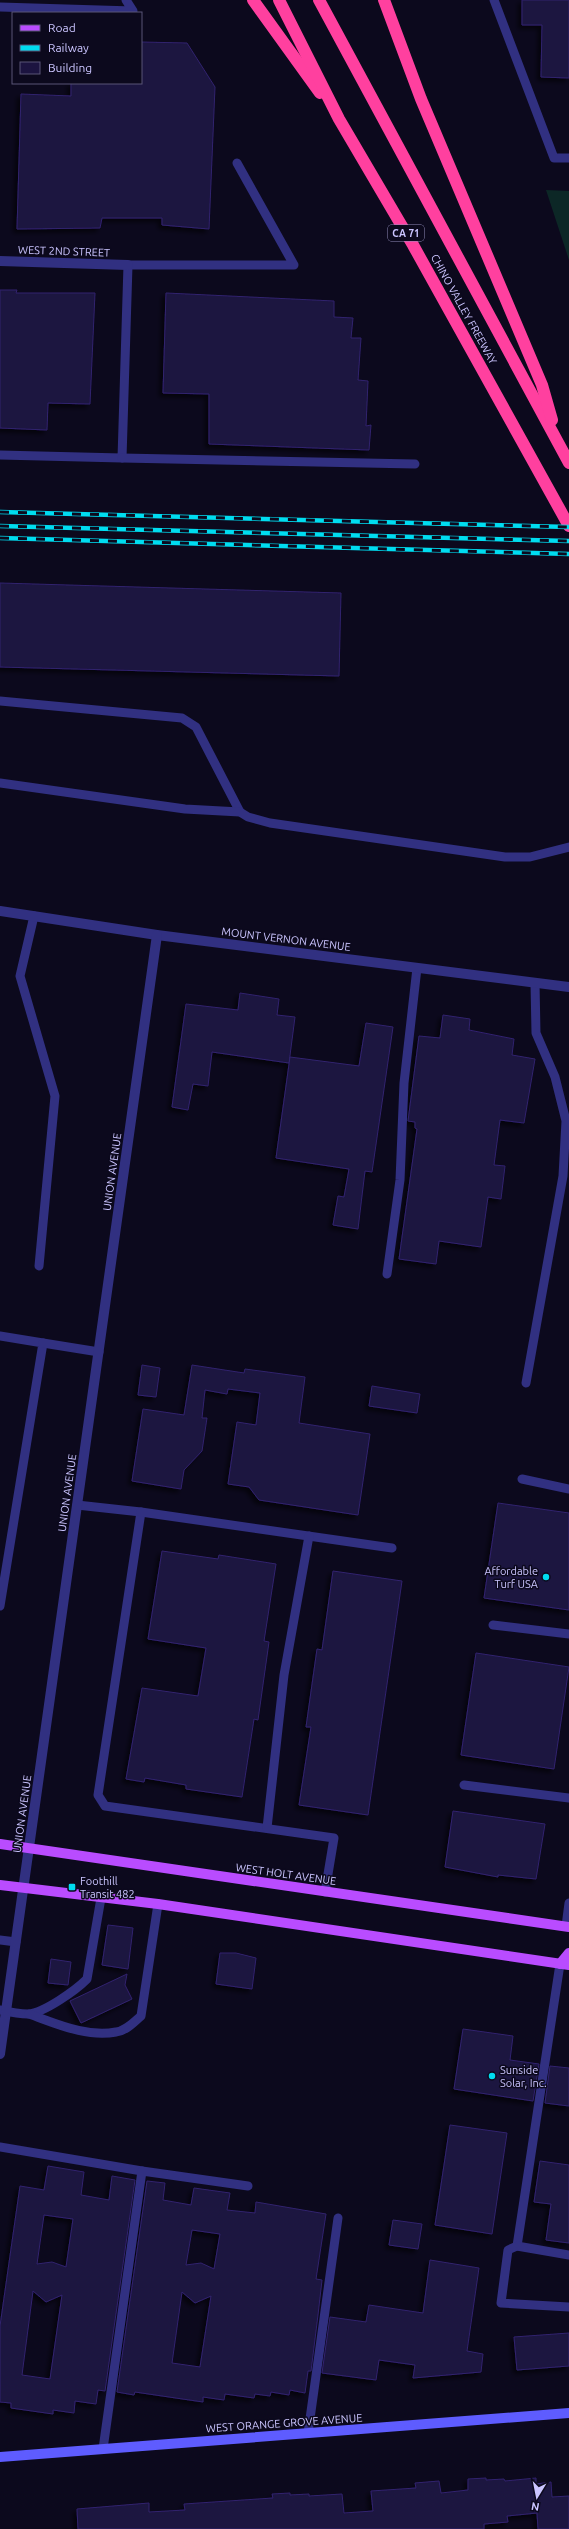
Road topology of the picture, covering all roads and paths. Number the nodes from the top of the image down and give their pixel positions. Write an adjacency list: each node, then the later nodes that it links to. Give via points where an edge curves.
1 (126, 0): 7 (lane, via 133,11)
2 (253, 0): 8 (highway)
3 (279, 0): 8 (highway, CHINO VALLEY FREEWAY / CA 71)
4 (319, 0): 13 (highway, CHINO VALLEY FREEWAY / CA 71)
5 (384, 0): 13 (highway, via 421,99 542,385)
6 (494, 0): 9 (lane, via 554,158)
7 (0, 7)
8 (339, 119): 18 (highway, CHINO VALLEY FREEWAY / CA 71, via 413,245)
9 (569, 158)
10 (237, 163): 12 (lane, via 294,265)
11 (0, 261): 12 (street, WEST 2ND STREET)
12 (128, 265): 15 (lane)
13 (557, 439): 16 (highway, CHINO VALLEY FREEWAY / CA 71)
14 (0, 455): 15 (lane)
15 (122, 458): 17 (lane)
16 (569, 463)
17 (415, 464)
18 (569, 526)
19 (0, 701): 21 (lane, via 182,718 196,727)
20 (0, 783): 21 (lane, via 185,809)
21 (240, 812): 22 (lane, via 270,823 505,857 530,857)
22 (569, 846)
23 (0, 911): 24 (street, MOUNT VERNON AVENUE)
24 (34, 916): 25 (street, MOUNT VERNON AVENUE); 29 (lane, via 20,976 55,1096)
25 (158, 935): 26 (street, MOUNT VERNON AVENUE); 33 (street, UNION AVENUE)
26 (417, 968): 27 (street, MOUNT VERNON AVENUE); 30 (lane, via 404,1082 400,1180)
27 (535, 983): 28 (street, MOUNT VERNON AVENUE); 34 (lane, via 536,1033 554,1077 566,1121 562,1176)
28 (569, 988)
29 (39, 1266)
30 (387, 1274)
31 (0, 1336): 32 (lane)
32 (43, 1343): 33 (lane); 41 (lane)
33 (99, 1352): 37 (street, UNION AVENUE)
34 (526, 1383)
35 (522, 1480): 36 (lane)
36 (569, 1489)
37 (78, 1505): 38 (lane); 48 (street, UNION AVENUE)
38 (142, 1512): 39 (lane); 46 (lane, via 98,1795 105,1806)
39 (309, 1536): 40 (lane); 46 (lane, via 284,1675)
40 (392, 1548)
41 (0, 1606)
42 (493, 1625): 43 (lane)
43 (569, 1634)
44 (464, 1785): 45 (lane)
45 (569, 1798)
46 (267, 1828): 51 (lane, via 334,1838)
47 (0, 1844): 48 (main road, WEST HOLT AVENUE)
48 (29, 1848): 50 (street, UNION AVENUE); 51 (main road, WEST HOLT AVENUE)
49 (0, 1885): 50 (main road)
50 (24, 1888): 52 (main road); 57 (street, UNION AVENUE)
51 (325, 1892): 55 (main road, WEST HOLT AVENUE)
52 (101, 1898): 53 (main road); 61 (lane, via 87,1979 80,1987 41,2011)
53 (158, 1904): 59 (main road); 61 (lane, via 141,2016 132,2025 116,2032 94,2032)
54 (569, 1904): 55 (lane)
55 (567, 1926)
56 (0, 1940): 57 (lane)
57 (16, 1942): 60 (street, UNION AVENUE)
58 (569, 1953): 59 (main road)
59 (564, 1964): 67 (lane)
60 (3, 2011): 61 (lane); 62 (street, UNION AVENUE)
61 (29, 2014)
62 (0, 2054)
63 (0, 2147): 64 (lane)
64 (142, 2172): 65 (lane); 72 (lane)
65 (248, 2186)
66 (338, 2218): 71 (lane)
67 (517, 2246): 68 (lane); 69 (lane, via 508,2250 500,2303)
68 (569, 2255)
69 (569, 2307)
70 (569, 2413): 71 (street, WEST ORANGE GROVE AVENUE)
71 (308, 2433): 72 (street, WEST ORANGE GROVE AVENUE)
72 (103, 2449): 73 (street, WEST ORANGE GROVE AVENUE)
73 (0, 2457)

